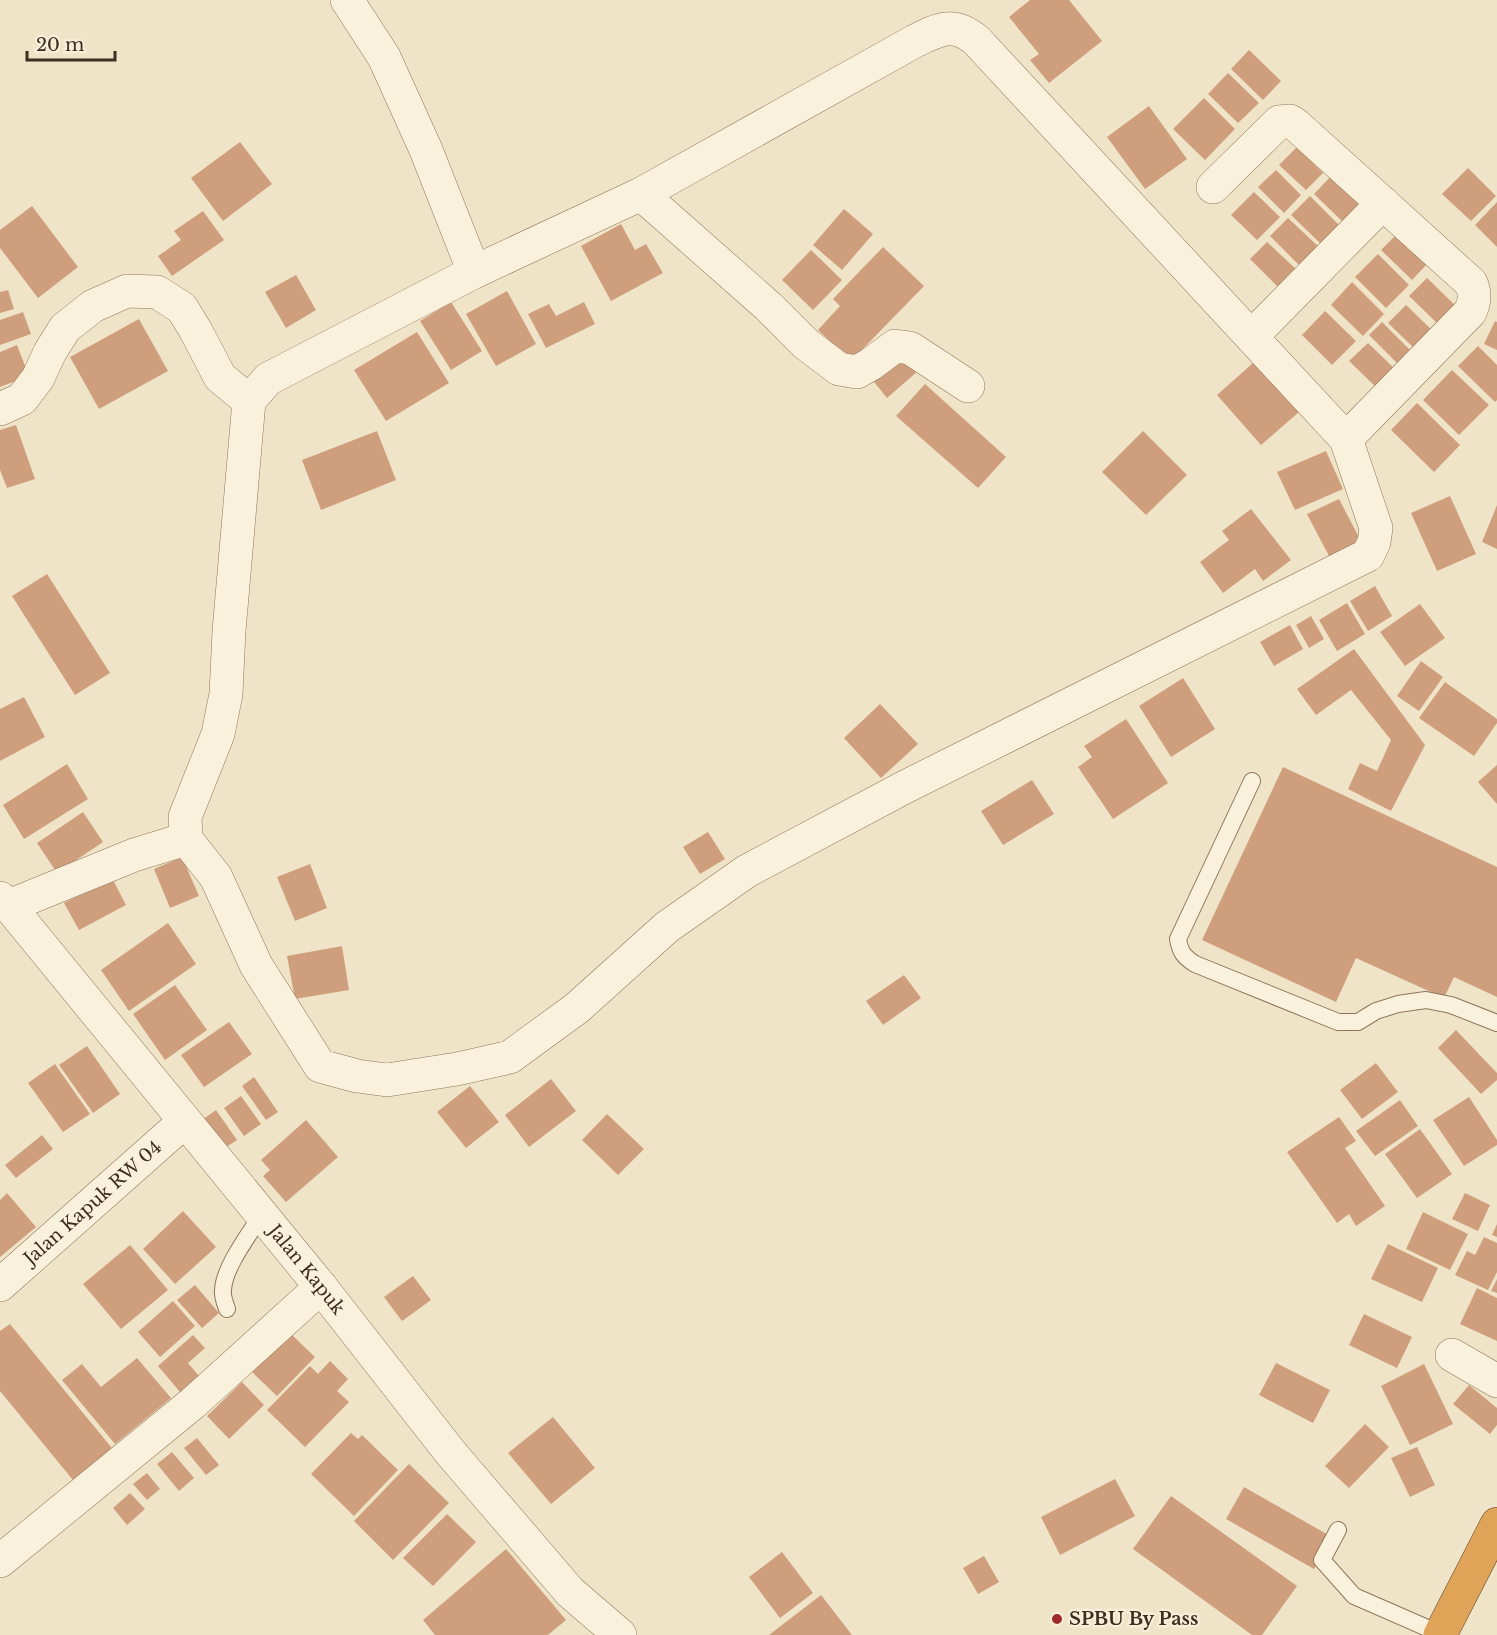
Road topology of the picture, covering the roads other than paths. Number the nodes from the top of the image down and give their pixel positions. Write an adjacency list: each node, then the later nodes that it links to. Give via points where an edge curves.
1 (347, 0): 5 (street, via 384,57)
2 (1213, 187): 4 (street, via 1278,122 1290,121)
3 (641, 194): 5 (street); 6 (street, via 915,40 951,28 966,32 977,41); 7 (street, via 806,344 840,369 857,372 895,346 910,348)
4 (1383, 203): 6 (street); 10 (street, via 1471,283 1474,303 1470,312)
5 (474, 272): 8 (street, via 268,379)
6 (1252, 336): 10 (street)
7 (969, 386)
8 (249, 401): 9 (street, via 220,376 182,308 157,292 127,291 93,306 65,328 22,399); 12 (street, via 226,694 218,734 185,817)
9 (0, 409)
10 (1346, 439): 12 (street, via 1377,528 1368,555 905,787 747,871 667,927 577,1008 510,1058 387,1080 320,1066 256,965 216,877)
11 (1252, 781): 14 (lane, via 1178,939 1185,957 1338,1022 1358,1022 1376,1011 1426,1000)
12 (186, 839): 13 (street)
13 (4, 902): 15 (street, Jalan Kapuk)
14 (1497, 1023)
15 (186, 1121): 16 (street, Jalan Kapuk); 17 (street, Jalan Kapuk RW 04)
16 (262, 1214): 18 (street, Jalan Kapuk); 19 (lane, via 225,1277 222,1293)
17 (0, 1285)
18 (321, 1287): 24 (street, via 193,1403); 26 (street, Jalan Kapuk, via 465,1470 570,1592)
19 (227, 1309)
20 (1452, 1355): 21 (street)
21 (1497, 1381)
22 (1497, 1524): 25 (highway)
23 (1338, 1530): 25 (lane, via 1322,1560 1354,1596)
24 (0, 1562)
25 (1441, 1634)
26 (620, 1635)

